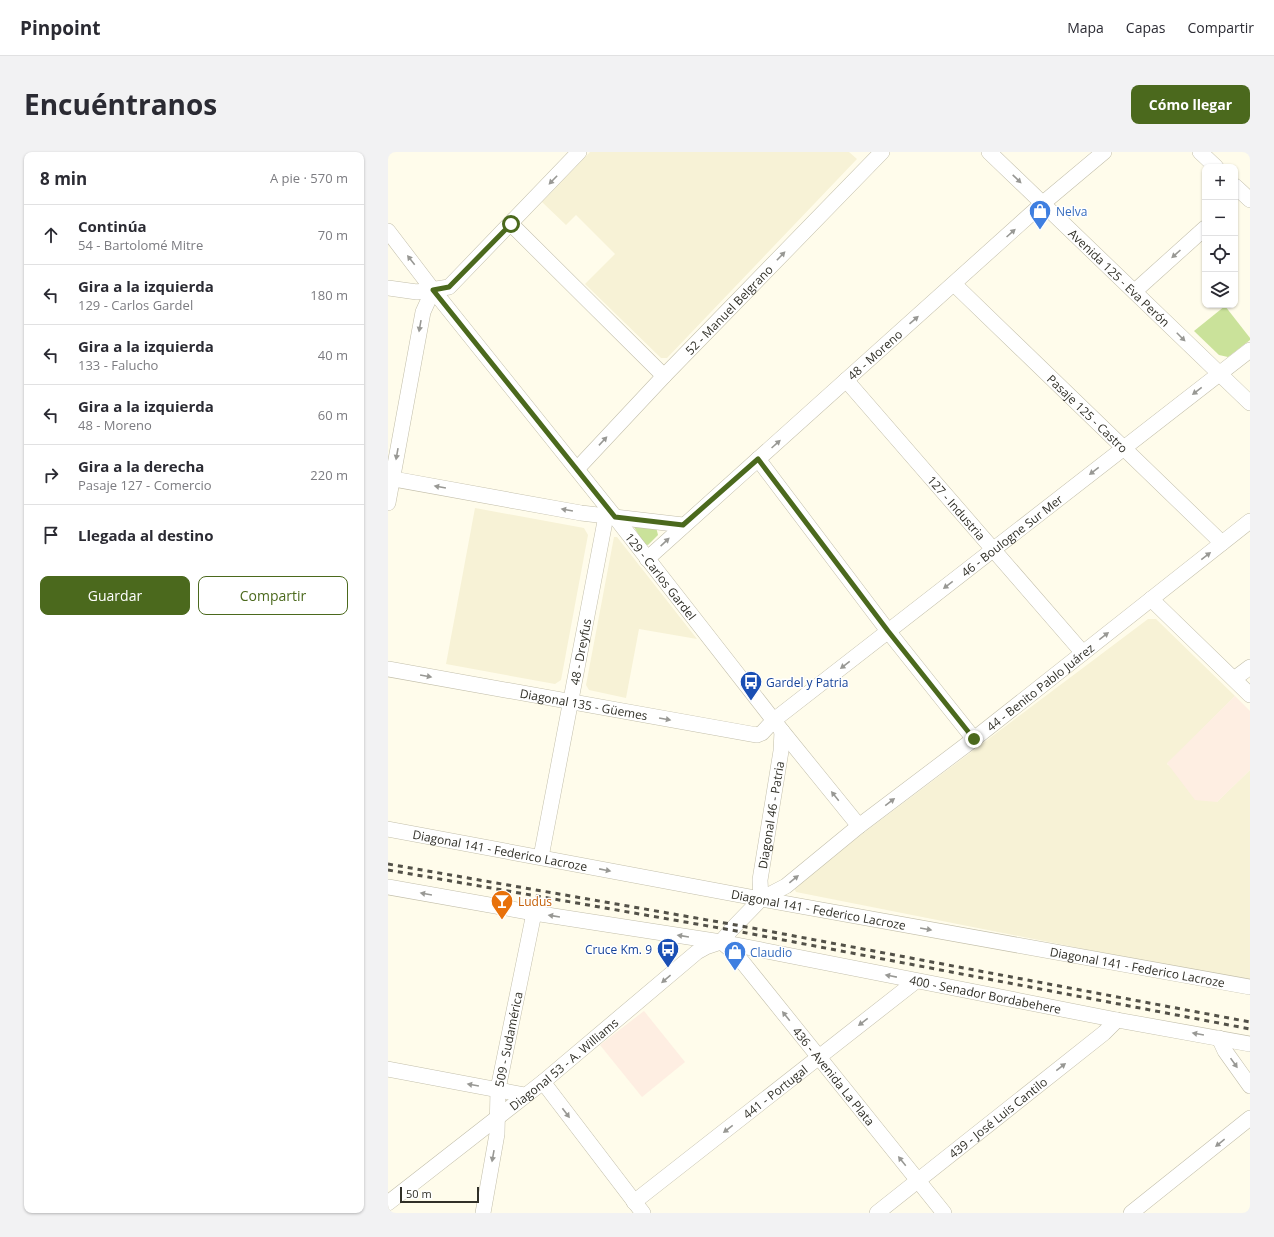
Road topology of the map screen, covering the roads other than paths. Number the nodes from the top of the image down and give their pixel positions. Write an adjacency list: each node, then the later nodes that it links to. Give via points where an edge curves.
1 (580, 152): 8 (street, one-way to 8)
2 (882, 152): 17 (street, 52 - Manuel Belgrano, one-way to 2)
3 (989, 152): 7 (street, Avenida 125 - Eva Perón, one-way to 7)
4 (1104, 152): 7 (street, 48 - Moreno)
5 (1200, 152): 6 (street)
6 (1213, 164)
7 (1042, 204): 11 (street, 48 - Moreno, one-way to 7); 14 (street, Avenida 125 - Eva Perón)
8 (511, 224): 13 (street, via 449,287); 17 (street)
9 (388, 231): 13 (street, 129 - Carlos Gardel, one-way to 9)
10 (1202, 231): 14 (street, one-way to 14)
11 (954, 284): 18 (street, 48 - Moreno, one-way to 11); 20 (street, Pasaje 125 - Castro)
12 (388, 288): 13 (street, via 417,292)
13 (433, 290): 22 (street, 129 - Carlos Gardel); 23 (street, one-way to 23, via 423,312)
14 (1134, 291): 16 (street, Avenida 125 - Eva Perón, one-way to 16)
15 (1250, 350): 16 (street, 46 - Boulogne Sur Mer)
16 (1219, 374): 19 (street, Avenida 125 - Eva Perón); 20 (street, 46 - Boulogne Sur Mer, one-way to 20)
17 (664, 376): 22 (street, 52 - Manuel Belgrano, one-way to 17)
18 (846, 380): 21 (street, 48 - Moreno, one-way to 18); 29 (street, 127 - Industria)
19 (1250, 403)
20 (1124, 447): 28 (street, Pasaje 125 - Castro); 29 (street, 46 - Boulogne Sur Mer, one-way to 29)
21 (758, 459): 27 (street, 48 - Moreno); 32 (street)
22 (577, 469): 25 (street, 129 - Carlos Gardel)
23 (390, 478): 24 (street); 25 (street, one-way to 23)
24 (388, 503)
25 (611, 517): 27 (street); 30 (street, 129 - Carlos Gardel); 38 (street, 48 - Dreyfus)
26 (1250, 521): 28 (street, 44 - Benito Pablo Juárez)
27 (683, 525): 30 (street, 48 - Moreno, one-way to 27)
28 (1222, 543): 31 (street, 44 - Benito Pablo Juárez, one-way to 28)
29 (994, 550): 32 (street, 46 - Boulogne Sur Mer, one-way to 32); 33 (street, 127 - Industria)
30 (647, 558): 39 (street, 129 - Carlos Gardel)
31 (1151, 599): 33 (street, 44 - Benito Pablo Juárez, one-way to 31); 36 (street)
32 (888, 631): 39 (street, 46 - Boulogne Sur Mer, one-way to 39); 40 (street)
33 (1083, 653): 40 (street, 44 - Benito Pablo Juárez)
34 (1250, 667): 36 (street)
35 (388, 669): 38 (street, Diagonal 135 - Güemes, one-way to 38)
36 (1234, 679): 37 (street)
37 (1250, 695)
38 (571, 702): 39 (street, Diagonal 135 - Güemes, one-way to 39, via 757,735); 43 (street, 48 - Dreyfus)
39 (778, 725): 41 (street, 129 - Carlos Gardel, one-way to 39); 45 (street, Diagonal 46 - Patria, via 781,751 760,880)
40 (974, 739): 41 (street, 44 - Benito Pablo Juárez, one-way to 40)
41 (859, 826): 45 (street, 44 - Benito Pablo Juárez, one-way to 41, via 786,886)
42 (388, 829): 43 (street, Diagonal 141 - Federico Lacroze)
43 (540, 857): 45 (street, Diagonal 141 - Federico Lacroze, one-way to 45)
44 (388, 887): 46 (street, 400 - Senador Bordabehere, one-way to 44)
45 (761, 900): 47 (street, 44 - Benito Pablo Juárez); 50 (street, Diagonal 141 - Federico Lacroze, one-way to 50)
46 (534, 913): 48 (street, 400 - Senador Bordabehere, one-way to 46); 58 (street, 509 - Sudamérica)
47 (736, 925): 48 (street, Diagonal 53 - A. Williams)
48 (721, 942): 49 (street, 400 - Senador Bordabehere, one-way to 48); 54 (street, 436 - Avenida La Plata, one-way to 48, via 736,954); 56 (street, Diagonal 53 - A. Williams, one-way to 56, via 698,952)
49 (916, 981): 51 (street, 400 - Senador Bordabehere); 54 (street, 441 - Portugal, one-way to 54)
50 (1250, 987)
51 (1117, 1020): 52 (street, 400 - Senador Bordabehere, one-way to 51); 62 (street, 439 - José Luis Cantilo, one-way to 51)
52 (1219, 1038): 53 (street, 400 - Senador Bordabehere); 57 (street, one-way to 57)
53 (1250, 1044)
54 (819, 1057): 62 (street, 436 - Avenida La Plata, one-way to 54); 64 (street, 441 - Portugal, one-way to 64)
55 (388, 1069): 58 (street, one-way to 55)
56 (543, 1082): 59 (street, Diagonal 53 - A. Williams); 64 (street, one-way to 64)
57 (1250, 1086)
58 (498, 1090): 59 (street); 60 (street, 509 - Sudamérica)
59 (525, 1095): 60 (street, Diagonal 53 - A. Williams)
60 (497, 1117): 63 (street, Diagonal 53 - A. Williams); 65 (street, 509 - Sudamérica, one-way to 65, via 497,1134)
61 (1250, 1118): 68 (street, one-way to 68)
62 (918, 1180): 66 (street, 439 - José Luis Cantilo); 67 (street, 436 - Avenida La Plata)
63 (388, 1203)
64 (638, 1208)
65 (482, 1213)
66 (877, 1213)
67 (944, 1213)
68 (1131, 1213)

